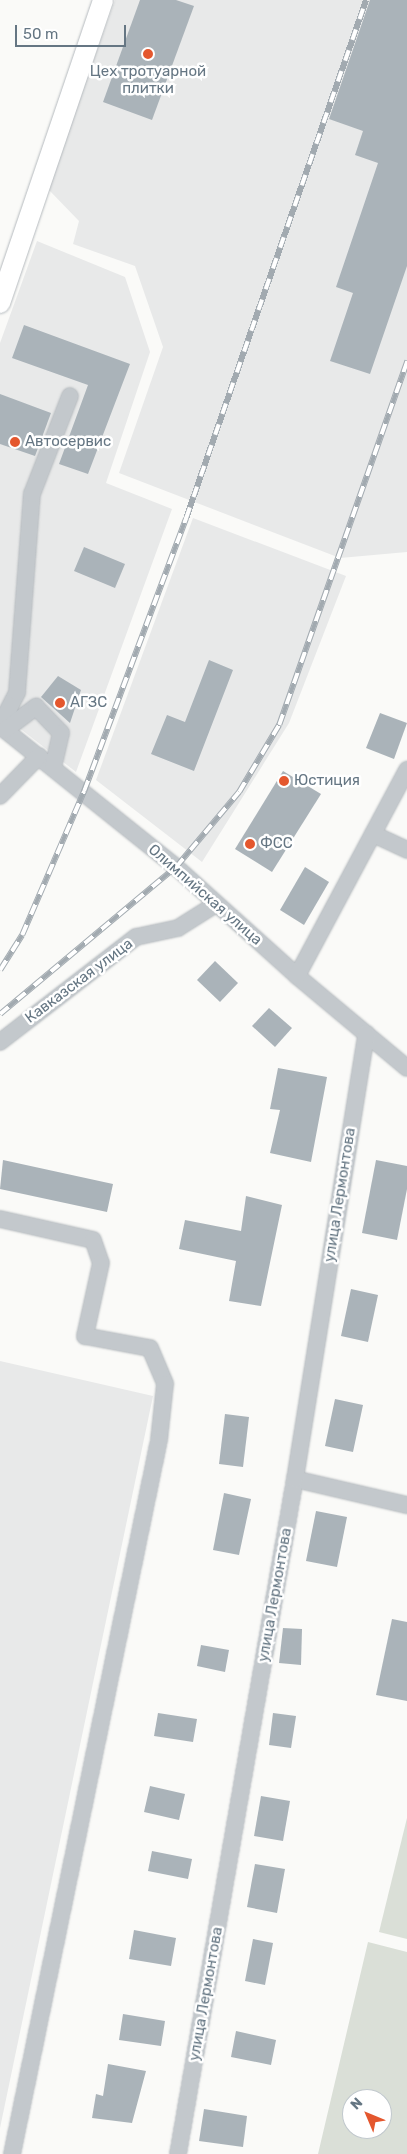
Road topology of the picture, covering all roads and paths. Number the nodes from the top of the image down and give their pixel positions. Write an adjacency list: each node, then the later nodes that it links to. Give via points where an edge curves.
1 (103, 0): 2 (main road)
2 (0, 303)
3 (70, 396): 4 (street, via 32,494 17,692)
4 (2, 727): 5 (street, Олимпийская улица); 6 (street, via 36,707 61,733)
5 (39, 756): 6 (street, Олимпийская улица); 8 (street)
6 (54, 768): 11 (street, Олимпийская улица)
7 (407, 770): 9 (street)
8 (0, 796)
9 (373, 834): 10 (street); 12 (street)
10 (407, 850)
11 (216, 904): 12 (street, Олимпийская улица); 14 (street, Кавказская улица, via 178,928 128,942)
12 (297, 976): 13 (street, Олимпийская улица)
13 (366, 1034): 15 (street, Олимпийская улица); 17 (street, улица Лермонтова)
14 (0, 1042)
15 (407, 1068)
16 (0, 1219): 19 (street, via 93,1240 101,1263 85,1336 150,1348 166,1384 159,1440)
17 (296, 1479): 18 (street); 20 (street, улица Лермонтова)
18 (407, 1505)
19 (12, 2154)
20 (178, 2154)

